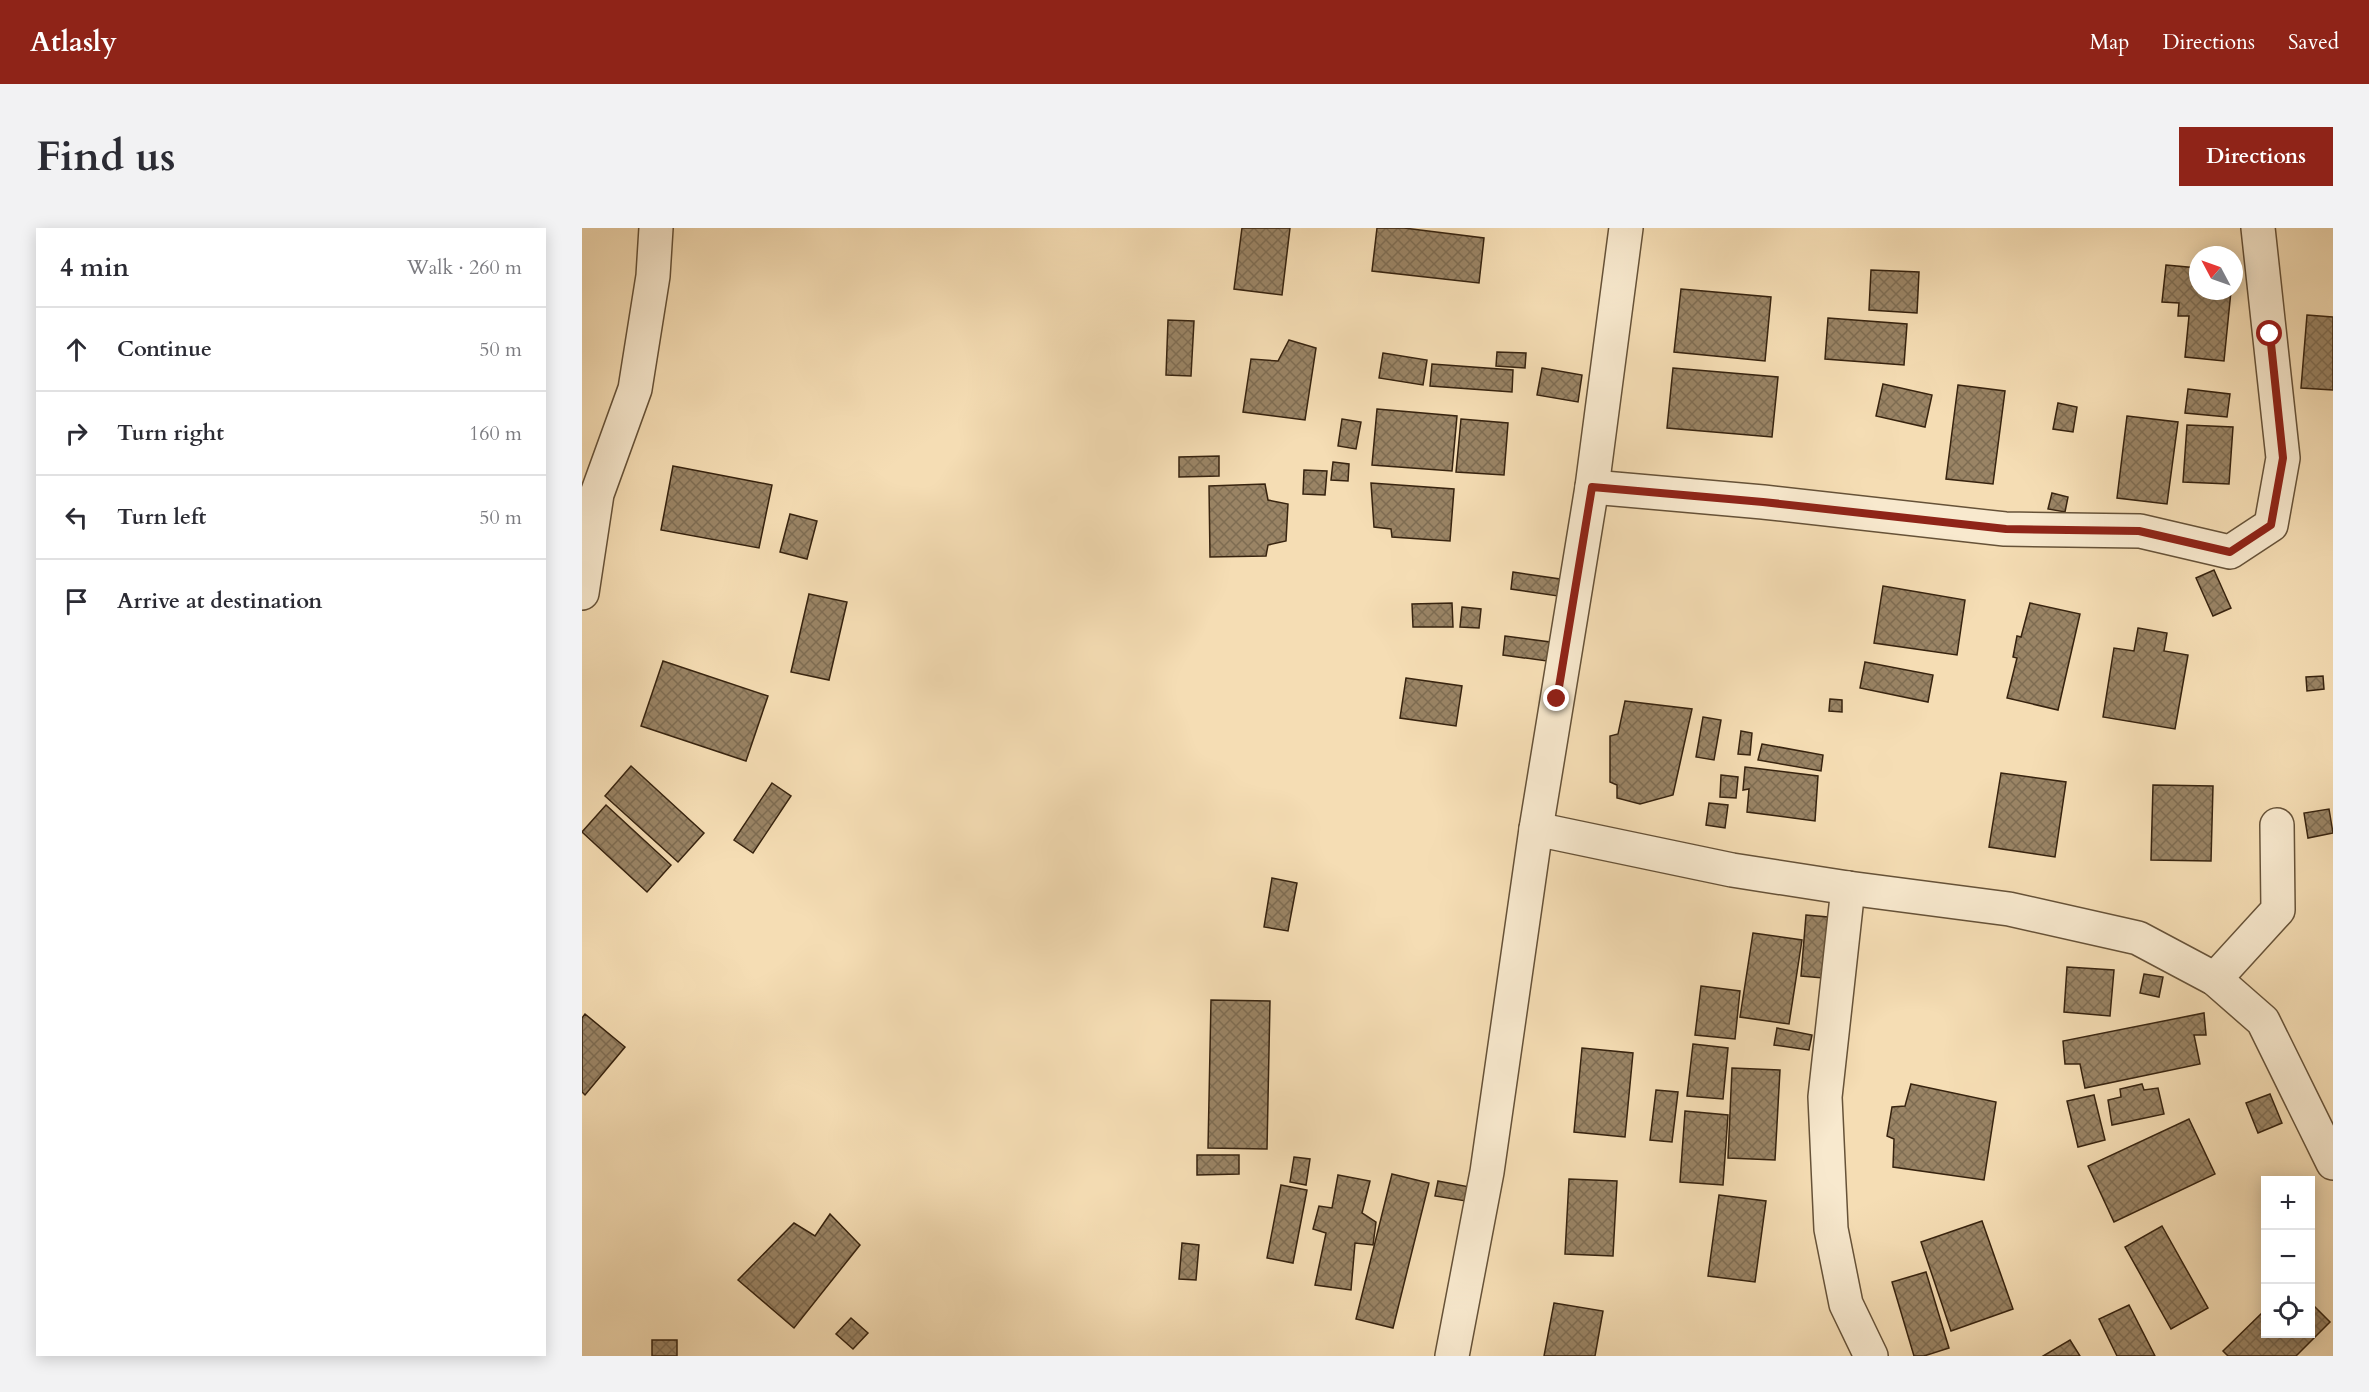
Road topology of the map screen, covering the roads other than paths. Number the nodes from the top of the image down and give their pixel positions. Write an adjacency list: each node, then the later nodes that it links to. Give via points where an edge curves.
1 (656, 228): 5 (street, via 653,276 634,389)
2 (1626, 228): 4 (street)
3 (2258, 228): 4 (street, via 2283,458 2271,525 2230,552 2139,531 2006,529)
4 (1592, 487): 8 (street)
5 (590, 491): 6 (street)
6 (582, 593)
7 (2277, 825): 10 (street, via 2277,910)
8 (1536, 829): 9 (street, via 1731,870); 12 (street, via 1487,1172)
9 (1848, 888): 10 (street, via 2009,909 2138,938); 13 (street, via 1825,1097 1831,1229 1846,1304)
10 (2215, 979): 11 (street, via 2263,1021)
11 (2333, 1163)
12 (1452, 1356)
13 (1870, 1356)

